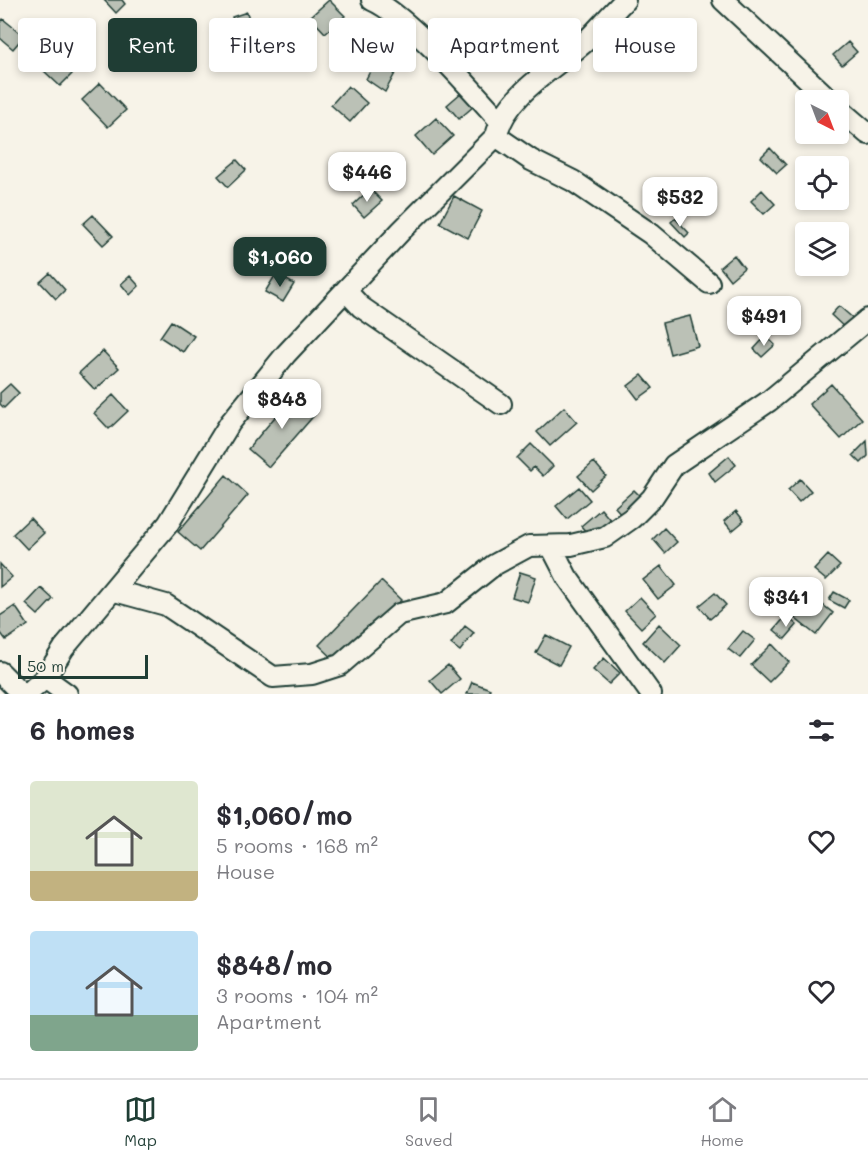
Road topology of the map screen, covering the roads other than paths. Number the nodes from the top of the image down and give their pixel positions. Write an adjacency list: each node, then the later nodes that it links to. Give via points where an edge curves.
1 (372, 0): 6 (street, via 408,27)
2 (625, 0): 6 (street, via 586,40 531,86)
3 (723, 0): 4 (street)
4 (819, 90)
5 (849, 118): 7 (street)
6 (498, 128): 8 (street, via 531,160 573,181 651,234); 9 (street)
7 (868, 134)
8 (709, 283)
9 (346, 291): 11 (street, via 361,307); 13 (street, via 286,354 230,423 168,524)
10 (868, 319): 12 (street, via 769,401 674,465 652,498 632,518 605,537 571,546)
11 (501, 404)
12 (551, 546): 13 (street, via 530,546 494,565 446,603 399,614 340,665 312,674 273,677 166,605); 19 (street, via 567,576)
13 (115, 591): 15 (street, via 64,648)
14 (0, 672): 16 (street)
15 (45, 678): 17 (street); 18 (street)
16 (22, 694)
17 (27, 694)
18 (67, 694)
19 (651, 694)

